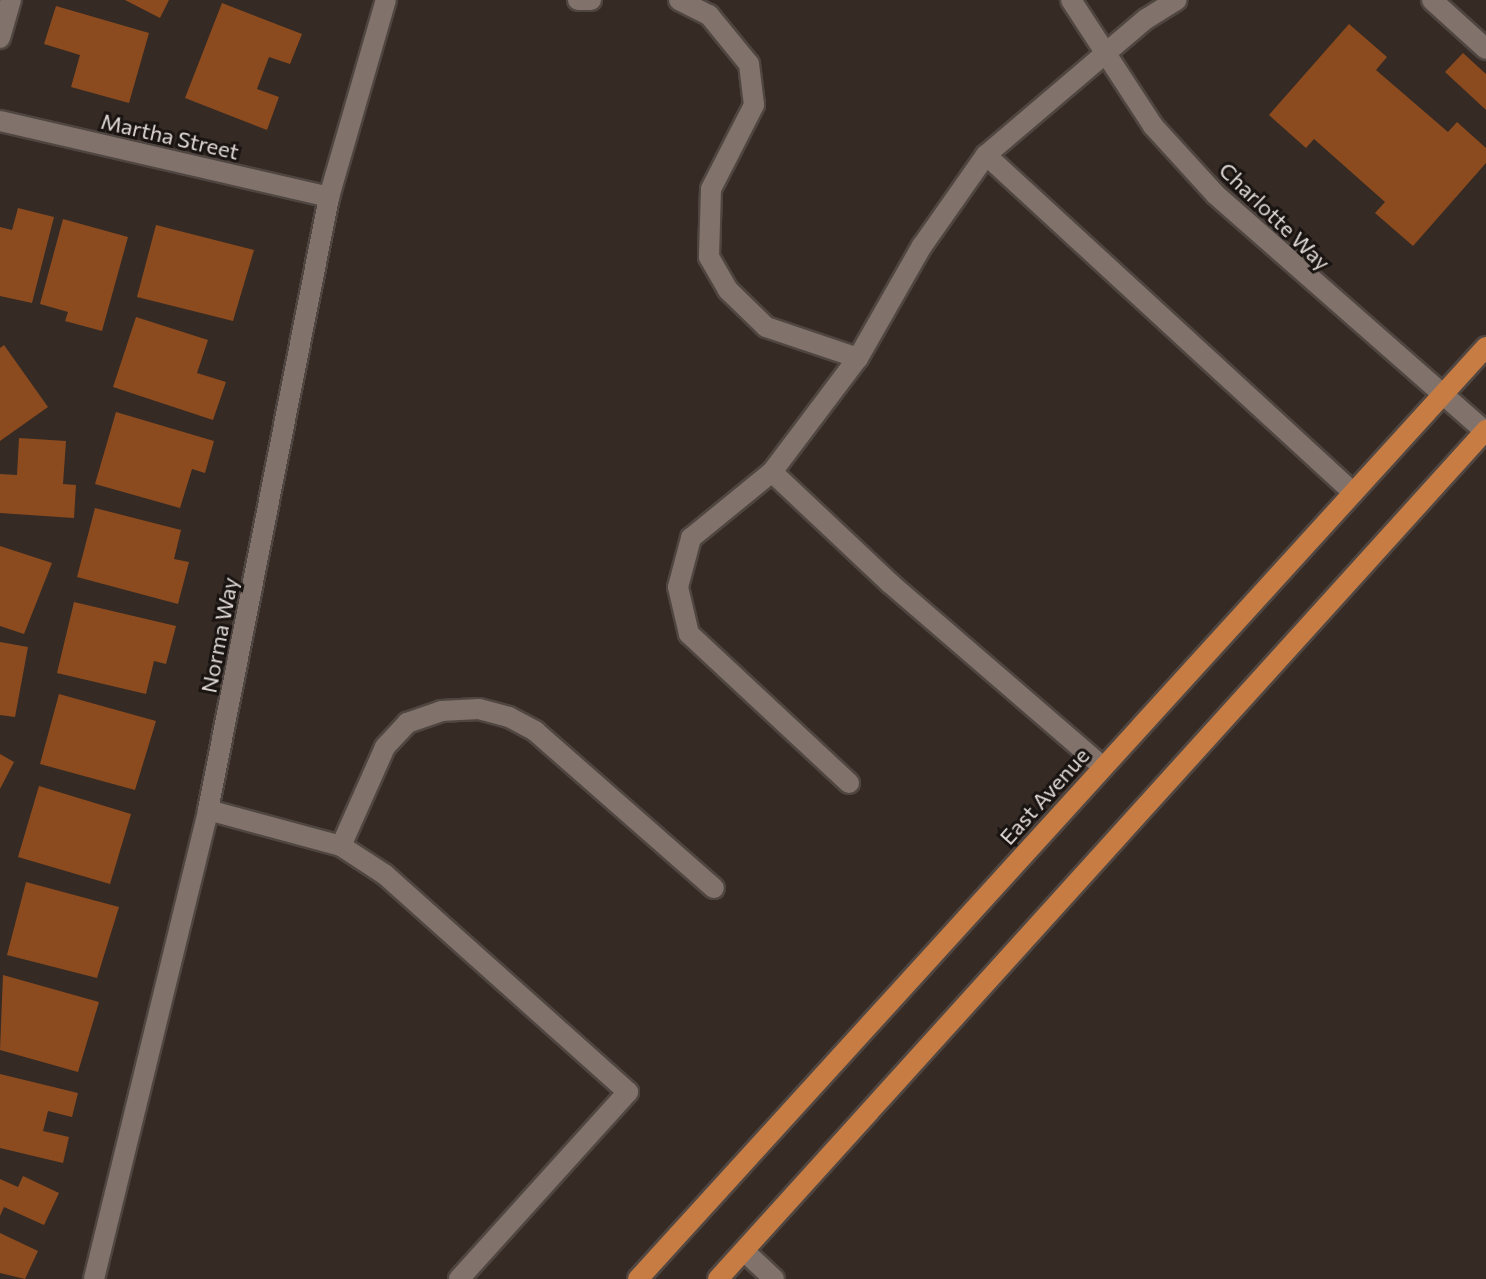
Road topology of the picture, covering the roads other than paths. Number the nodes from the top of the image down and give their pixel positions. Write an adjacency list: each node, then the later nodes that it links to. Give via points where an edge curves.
1 (11, 0): 9 (street)
2 (386, 0): 14 (street, Norma Way)
3 (578, 0): 4 (street)
4 (591, 0)
5 (679, 0): 16 (street, via 709,15 749,64 754,105 711,189 709,257 728,290 766,327)
6 (1071, 0): 11 (street, Charlotte Way)
7 (1177, 0): 11 (street, via 1146,19)
8 (1432, 0): 10 (street)
9 (0, 38)
10 (1486, 49)
11 (1106, 56): 13 (street); 17 (street, Charlotte Way, via 1153,126 1216,195)
12 (0, 121): 14 (street, Martha Street)
13 (986, 155): 16 (street, via 922,246); 20 (street)
14 (329, 197): 23 (street, Norma Way)
15 (1486, 347): 17 (main road, East Avenue)
16 (858, 358): 19 (street)
17 (1442, 396): 18 (street, Charlotte Way); 20 (main road, East Avenue)
18 (1486, 432): 26 (main road)
19 (772, 472): 21 (street, via 891,584); 22 (street, via 691,538 678,587 689,634)
20 (1353, 493): 21 (main road, East Avenue)
21 (1103, 767): 29 (main road, East Avenue)
22 (849, 783)
23 (208, 810): 24 (street); 27 (street, Norma Way)
24 (341, 846): 25 (street, via 385,747 407,723 441,711 479,709 535,731); 28 (street, via 384,874 628,1092)
25 (714, 888)
26 (744, 1251): 30 (main road); 31 (street)
27 (100, 1277)
28 (459, 1279)
29 (638, 1279)
30 (718, 1279)
31 (774, 1279)

